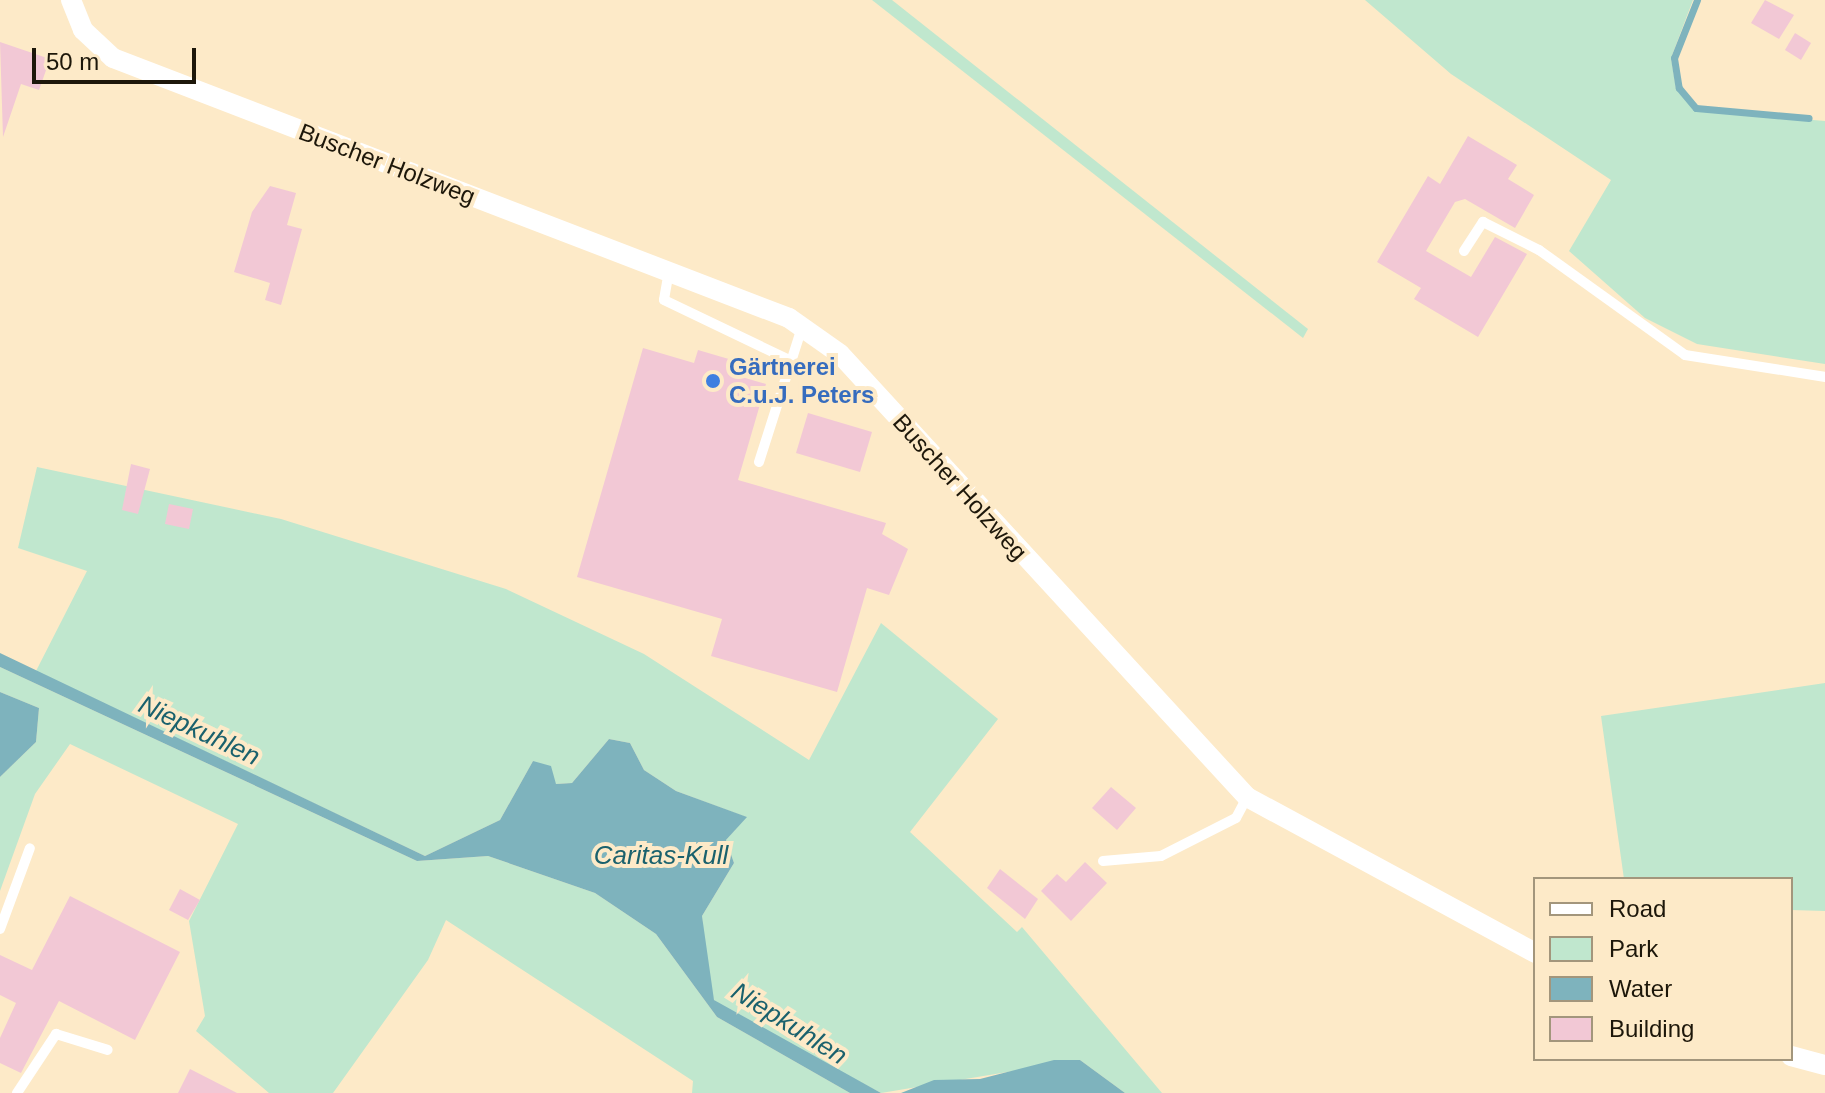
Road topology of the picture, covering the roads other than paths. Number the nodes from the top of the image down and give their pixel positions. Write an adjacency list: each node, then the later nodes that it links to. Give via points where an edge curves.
1 (71, 0): 3 (street, Buscher Holzweg, via 83,30 113,58)
2 (1464, 251): 6 (lane, via 1483,222 1539,250 1685,355)
3 (669, 271): 4 (street, Buscher Holzweg); 5 (lane, via 664,300)
4 (802, 327): 5 (lane); 8 (street, Buscher Holzweg, via 840,354)
5 (789, 360): 7 (lane)
6 (1825, 377)
7 (759, 462)
8 (1247, 797): 10 (lane, via 1236,818 1161,856); 12 (street, Buscher Holzweg)
9 (30, 848): 11 (lane)
10 (1103, 861)
11 (0, 929)
12 (1533, 952)
13 (108, 1050): 16 (lane, via 56,1034)
14 (1793, 1057): 15 (street)
15 (1825, 1065)
16 (17, 1093)

